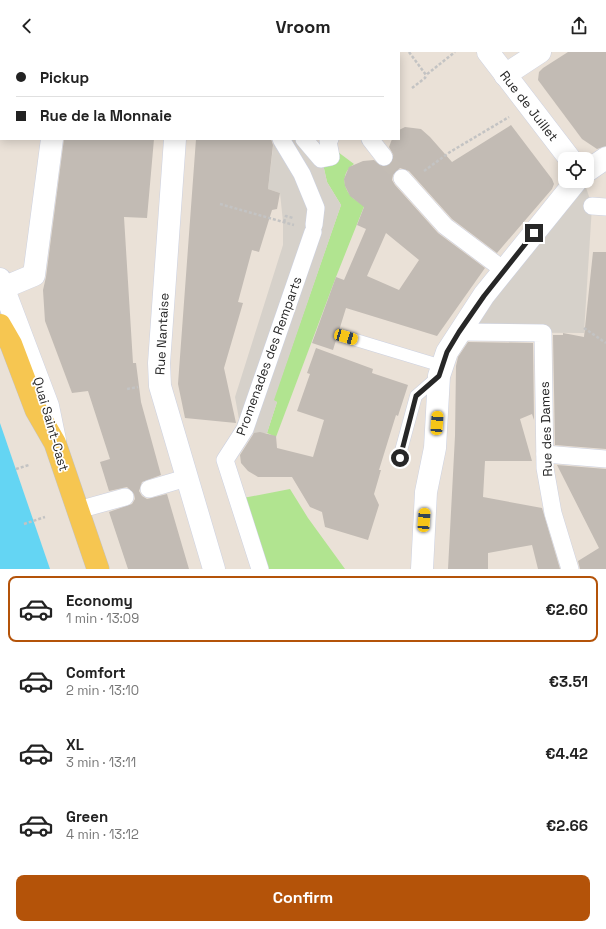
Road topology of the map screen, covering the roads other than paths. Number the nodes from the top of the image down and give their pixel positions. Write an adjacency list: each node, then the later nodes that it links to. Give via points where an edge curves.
1 (488, 52): 3 (street, Rue de Juillet)
2 (540, 52): 3 (street)
3 (505, 75): 10 (street, Rue de Juillet)
4 (52, 140): 17 (street, via 34,275)
5 (175, 140): 26 (street, Rue Nantaise, via 159,363 160,386)
6 (282, 140): 32 (street, Promenades des Remparts, via 302,174 316,208 314,228 245,429 225,460)
7 (305, 140): 9 (street, via 321,160 331,157)
8 (371, 140): 11 (street)
9 (329, 143)
10 (565, 152)
11 (384, 157)
12 (606, 158): 13 (street)
13 (594, 166)
14 (402, 178): 16 (street, via 445,226)
15 (570, 188): 16 (street)
16 (505, 271): 19 (street)
17 (2, 284): 22 (street, Quai Saint-Cast, via 48,406)
18 (0, 325): 22 (main road, via 11,344 36,410)
19 (459, 332): 21 (street, via 447,352); 23 (street, Rue des Dames, via 543,333)
20 (346, 337): 21 (lane)
21 (441, 371): 24 (lane, via 416,396); 33 (street, via 435,448 426,492)
22 (55, 443): 29 (main road, Quai Saint-Cast)
23 (545, 454): 25 (street); 34 (street, Rue des Dames, via 553,513)
24 (400, 458)
25 (606, 459)
26 (186, 478): 27 (street); 31 (street, Rue Nantaise)
27 (149, 489)
28 (125, 497): 29 (street)
29 (78, 510): 30 (main road, Quai Saint-Cast)
30 (98, 569)
31 (214, 569)
32 (260, 569)
33 (422, 569)
34 (570, 569)

